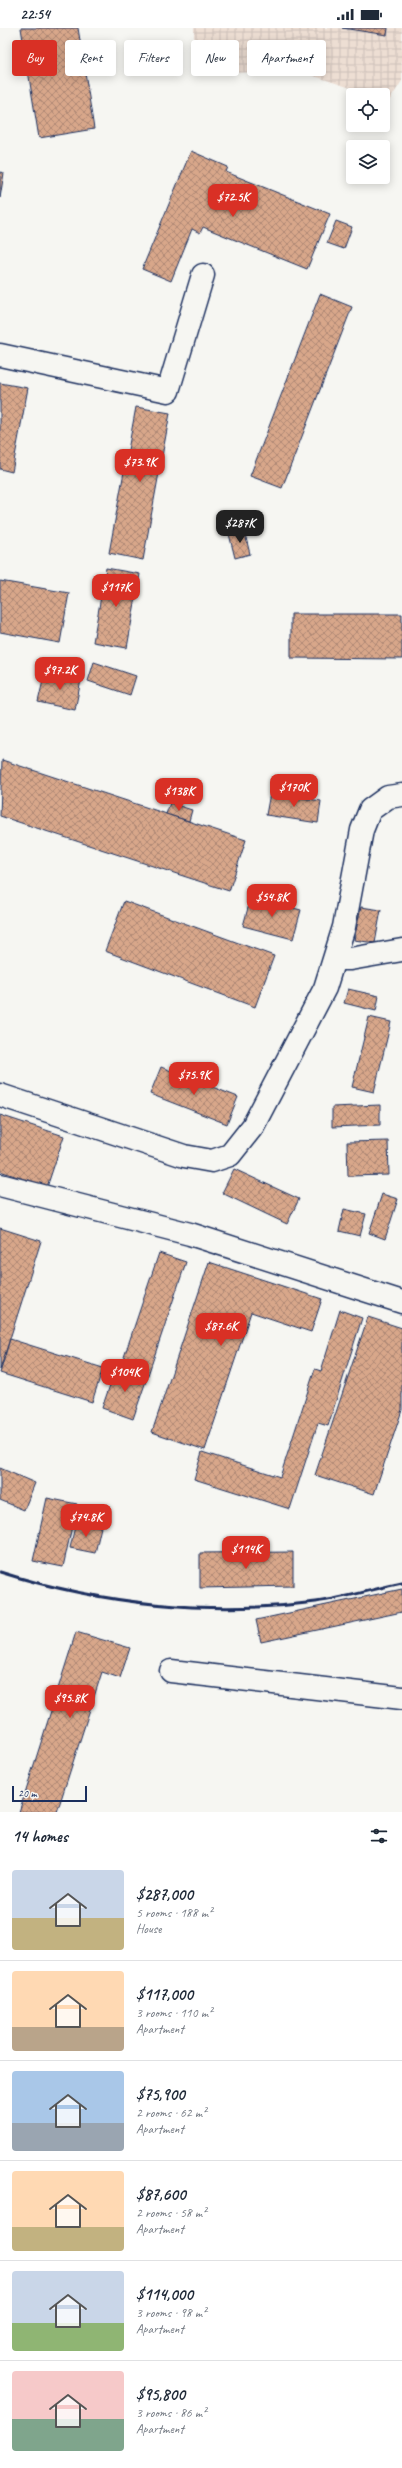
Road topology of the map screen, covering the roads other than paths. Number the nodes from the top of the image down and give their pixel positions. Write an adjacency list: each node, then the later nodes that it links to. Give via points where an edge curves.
1 (203, 276): 2 (street, via 168,391)
2 (0, 355)
3 (402, 795): 5 (street, via 388,797 370,810 362,830 344,927)
4 (402, 950): 5 (street, via 350,959)
5 (334, 959): 6 (street, via 325,988 253,1126 230,1155 212,1161 184,1156)
6 (0, 1095)
7 (0, 1185): 8 (street, via 190,1234)
8 (402, 1302)
9 (171, 1671): 10 (street)
10 (402, 1698)

